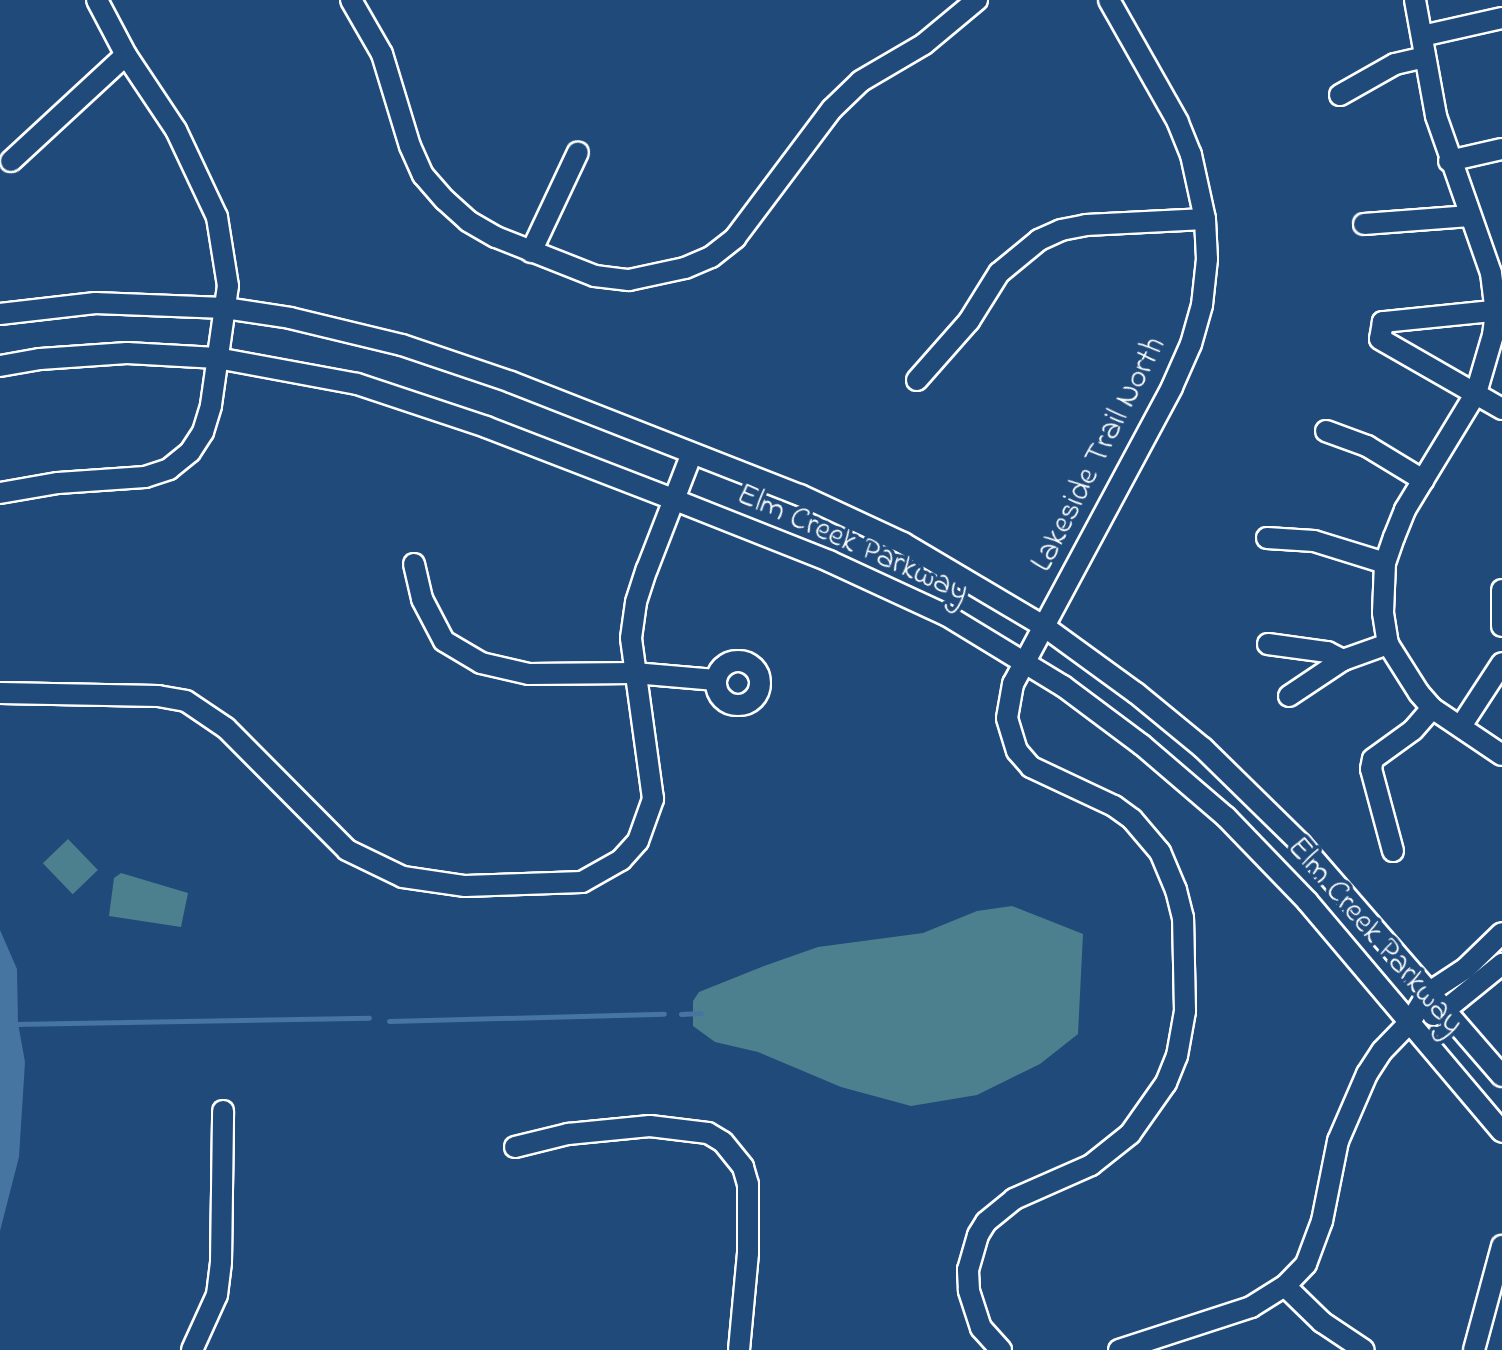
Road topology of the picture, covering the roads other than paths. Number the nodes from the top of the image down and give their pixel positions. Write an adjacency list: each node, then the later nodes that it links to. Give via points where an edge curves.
1 (97, 0): 8 (street)
2 (351, 0): 18 (street, via 382,54 423,175 468,221)
3 (977, 0): 18 (street, via 924,44 861,81 832,109 755,216 711,257 657,277 629,280 595,276)
4 (1109, 0): 16 (street, Lakeside Trail North, via 1178,122)
5 (1415, 0): 7 (street)
6 (1502, 18): 7 (street)
7 (1422, 36): 9 (street)
8 (126, 55): 13 (street); 19 (street, via 176,130 217,217 228,286)
9 (1425, 57): 10 (street, via 1395,64); 14 (street)
10 (1340, 95)
11 (1502, 149): 14 (street)
12 (578, 152): 18 (street)
13 (11, 161)
14 (1449, 161): 15 (street)
15 (1470, 216): 17 (street); 20 (street)
16 (1205, 219): 24 (street, via 1086,225 1039,240 999,273 969,321); 37 (street, Lakeside Trail North, via 1202,305 1191,344)
17 (1364, 224)
18 (531, 252)
19 (225, 308): 21 (street, Elm Creek Parkway, via 95,303); 22 (street); 28 (street, Elm Creek Parkway, via 402,345)
20 (1499, 311): 25 (street); 25 (street, via 1383,322 1380,339)
21 (0, 314)
22 (217, 358): 23 (street, Elm Creek Parkway, via 127,353); 30 (street, via 203,432 169,469 145,477); 31 (street, Elm Creek Parkway, via 357,384)
23 (0, 366)
24 (917, 380)
25 (1476, 393): 26 (street); 29 (street)
26 (1502, 409)
27 (1326, 431): 29 (street, via 1367,446)
28 (692, 453): 31 (street); 37 (street, Elm Creek Parkway, via 903,543)
29 (1423, 480): 33 (street)
30 (0, 493)
31 (675, 500): 41 (street, Elm Creek Parkway, via 829,561 946,615); 43 (street, via 636,602)
32 (1267, 538): 33 (street, via 1314,541)
33 (1385, 563): 39 (street)
34 (414, 564): 43 (street, via 422,599 444,641 481,663 529,674)
35 (1502, 590): 36 (street)
36 (1502, 626)
37 (1045, 627): 41 (street, Lakeside Trail North); 53 (street, Elm Creek Parkway, via 1136,693 1252,793)
38 (1268, 644): 40 (street, via 1327,652)
39 (1388, 644): 40 (street); 47 (street)
40 (1343, 660): 46 (street)
41 (1025, 663): 55 (street, Elm Creek Parkway, via 1142,745 1226,817 1307,901); 64 (street, Lakeside Trail North, via 1008,705 1009,732 1017,751 1031,767 1114,806 1160,852 1183,918 1185,1011 1166,1083 1130,1134 1091,1165 1014,1199 978,1235 968,1270 969,1290 981,1328)
42 (1502, 663): 48 (street)
43 (634, 673): 44 (street); 45 (street, via 652,772 647,821 621,860 582,882 560,886 434,883 374,866 323,828 226,728 186,701)
44 (716, 680)
45 (0, 693)
46 (1289, 696)
47 (1432, 708): 48 (street); 50 (street, via 1413,730 1373,759 1371,769)
48 (1461, 726): 49 (street)
49 (1502, 755)
50 (1393, 851)
51 (1502, 933): 53 (street, via 1466,968)
52 (1502, 964): 54 (street)
53 (1428, 993): 54 (street, Elm Creek Parkway); 55 (street)
54 (1444, 1011): 55 (street); 56 (street, Elm Creek Parkway)
55 (1410, 1022): 58 (street, Elm Creek Parkway); 61 (street, via 1382,1051 1349,1109 1316,1244)
56 (1502, 1076)
57 (223, 1111): 62 (street, via 217,1295)
58 (1502, 1132)
59 (515, 1147): 63 (street, via 568,1134 650,1126 699,1131 723,1142 743,1167 748,1184)
60 (1502, 1246): 67 (street)
61 (1285, 1286): 65 (street, via 1251,1307); 66 (street, via 1322,1322)
62 (192, 1350)
63 (739, 1350)
64 (1001, 1350)
65 (1119, 1350)
66 (1364, 1350)
67 (1474, 1350)

